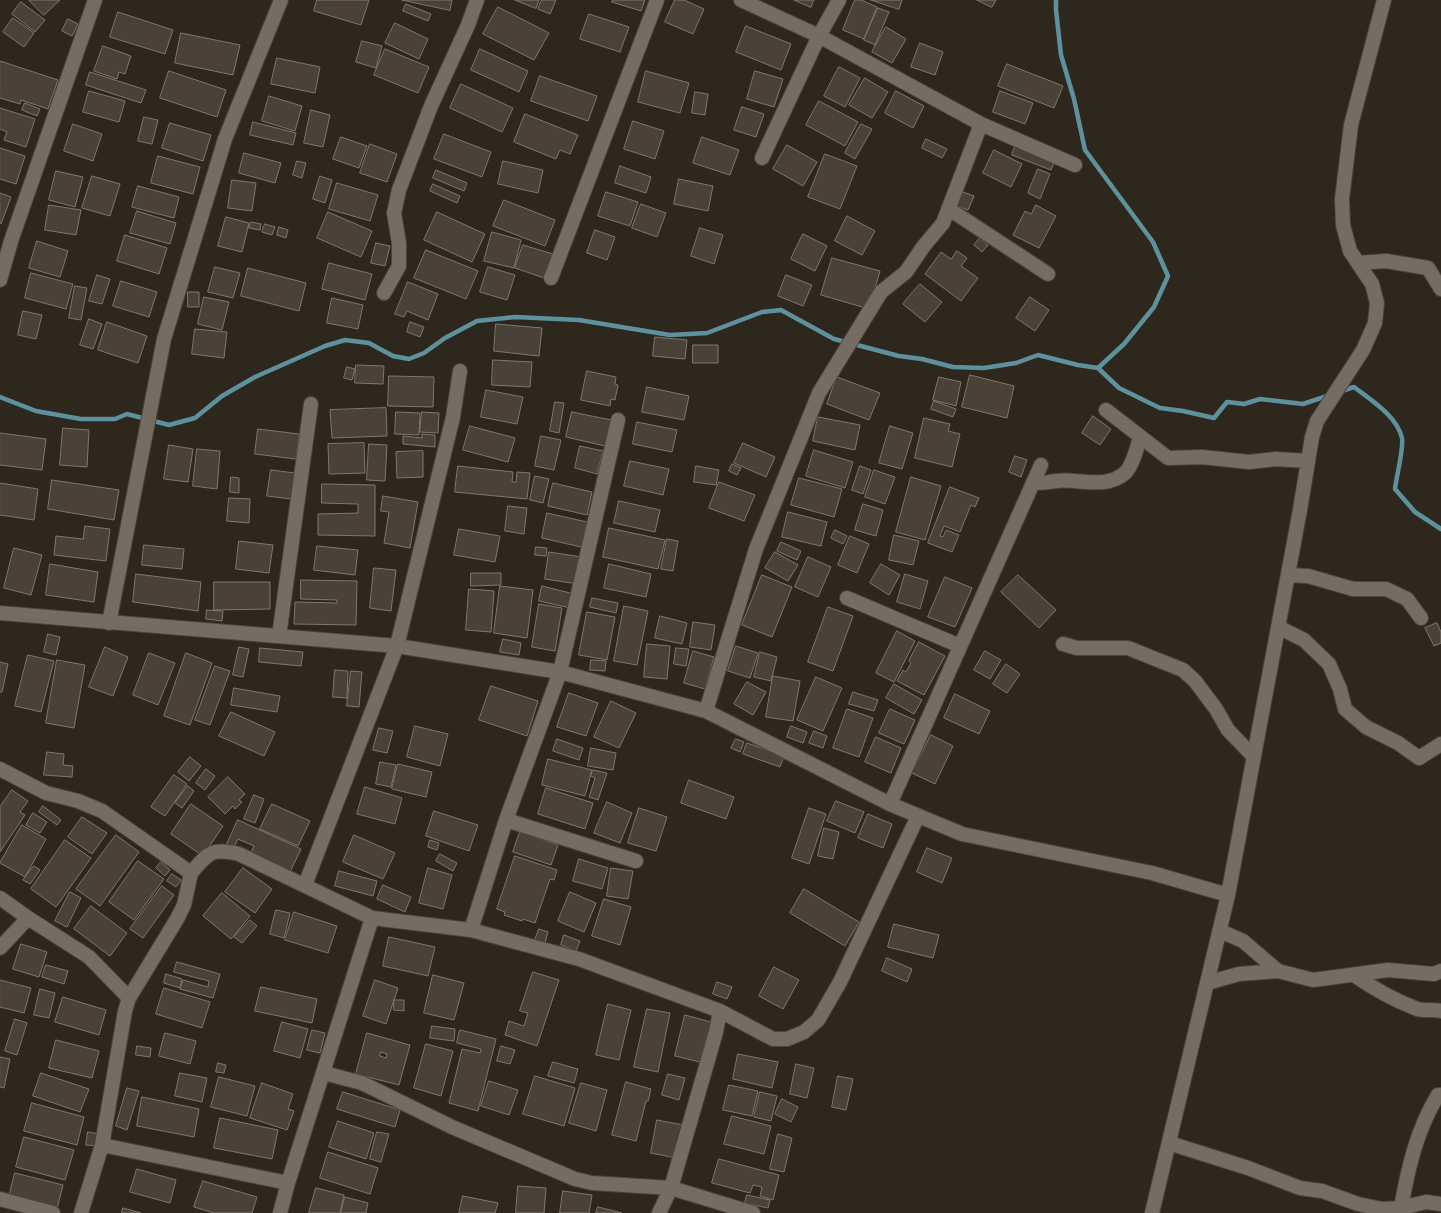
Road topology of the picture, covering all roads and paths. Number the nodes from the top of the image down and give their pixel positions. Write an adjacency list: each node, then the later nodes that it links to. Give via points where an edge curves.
1 (95, 0): 16 (street)
2 (281, 0): 31 (street, via 225,139 164,340)
3 (477, 0): 18 (street, via 399,190 394,213 399,266)
4 (657, 0): 15 (street)
5 (741, 0): 8 (street)
6 (839, 0): 8 (street)
7 (1384, 0): 13 (street, via 1351,125 1345,164 1343,224 1350,251)
8 (820, 36): 9 (street); 10 (street)
9 (981, 124): 11 (street); 12 (street)
10 (762, 158)
11 (1075, 165)
12 (949, 209): 14 (street); 38 (street, via 943,223 906,272 874,301 819,393 756,549)
13 (1358, 263): 17 (street, via 1386,261 1428,268); 24 (street, via 1372,284 1377,303 1375,323 1363,350 1317,421)
14 (1048, 274)
15 (550, 278)
16 (0, 280)
17 (1441, 289)
18 (384, 293)
19 (460, 371): 35 (street, via 453,417)
20 (311, 404): 33 (street)
21 (1106, 410): 23 (street)
22 (618, 420): 37 (street)
23 (1140, 437): 24 (street, via 1168,458); 26 (street, via 1125,472 1109,481)
24 (1308, 461): 27 (street)
25 (1041, 465): 26 (street)
26 (1033, 482): 36 (street)
27 (1288, 575): 30 (street, via 1308,576 1352,589 1386,589 1407,599); 32 (street)
28 (847, 598): 36 (street)
29 (0, 613): 31 (street)
30 (1420, 618)
31 (109, 622): 33 (street)
32 (1278, 627): 39 (street, via 1304,640 1330,664 1345,709 1366,727 1398,743 1418,758); 40 (street)
33 (279, 636): 35 (street)
34 (1063, 644): 40 (street, via 1077,648 1128,648 1183,670 1195,681 1228,730)
35 (397, 646): 37 (street); 47 (street)
36 (960, 646): 42 (street)
37 (560, 672): 38 (street); 44 (street)
38 (706, 711): 42 (street)
39 (1441, 744)
40 (1254, 757): 48 (street)
41 (0, 769): 46 (street, via 46,793 78,801 102,812)
42 (890, 804): 43 (street)
43 (918, 816): 48 (street, via 962,834 1152,873); 60 (street, via 840,982 818,1020 804,1032 788,1039 773,1038)
44 (506, 820): 45 (street); 52 (street)
45 (636, 861)
46 (191, 873): 47 (street, via 205,857 220,850 239,854); 59 (street, via 178,919)
47 (305, 885): 51 (street)
48 (1228, 894): 53 (street)
49 (0, 898): 50 (street)
50 (28, 918): 54 (street); 59 (street, via 89,957)
51 (372, 918): 52 (street); 62 (street)
52 (471, 930): 60 (street, via 579,959)
53 (1220, 931): 55 (street, via 1243,941); 58 (street)
54 (0, 948)
55 (1278, 971): 57 (street, via 1313,980); 58 (street, via 1239,974)
56 (1441, 971): 57 (street, via 1434,974 1388,970)
57 (1354, 975): 61 (street, via 1383,994 1420,1010)
58 (1207, 983): 64 (street)
59 (129, 998): 65 (street)
60 (720, 1011): 67 (street)
61 (1441, 1011)
62 (324, 1073): 66 (street); 67 (street, via 349,1078 452,1127 575,1179)
63 (1441, 1095): 70 (street, via 1427,1113)
64 (1169, 1143): 70 (street, via 1300,1188 1322,1191 1358,1204); 76 (street)
65 (102, 1145): 66 (street); 72 (street)
66 (288, 1183): 73 (street)
67 (671, 1188): 74 (street); 75 (street)
68 (0, 1199): 71 (street)
69 (1441, 1204): 70 (street, via 1426,1202)
70 (1399, 1210)
71 (53, 1213)
72 (81, 1213)
73 (280, 1213)
74 (659, 1213)
75 (753, 1213)
76 (1152, 1213)

